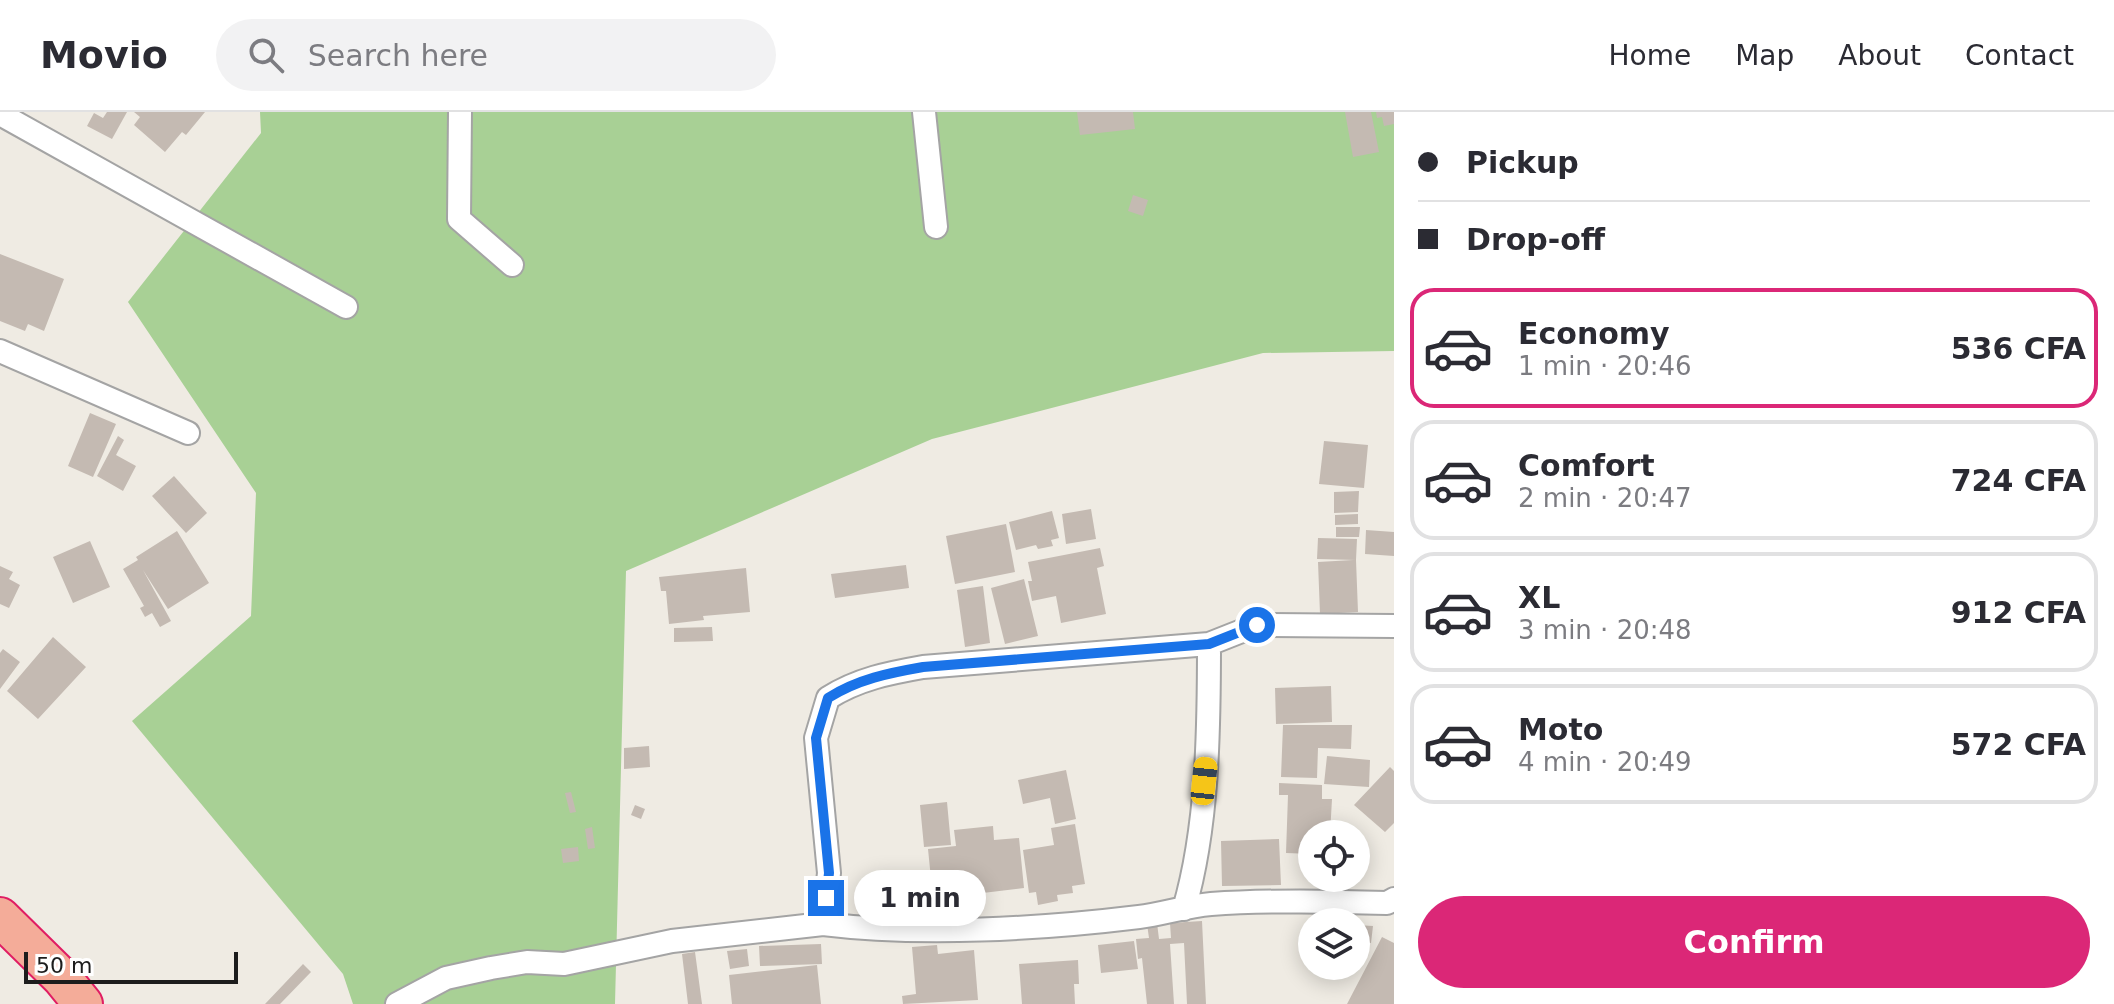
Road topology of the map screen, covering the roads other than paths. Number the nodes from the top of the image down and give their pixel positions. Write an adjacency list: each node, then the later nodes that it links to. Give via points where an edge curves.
1 (460, 112): 5 (street, via 459,219)
2 (924, 112): 4 (street)
3 (0, 114): 6 (street)
4 (936, 227)
5 (512, 265)
6 (346, 307)
7 (0, 351): 8 (street)
8 (188, 433)
9 (1394, 626): 10 (street, via 1257,625)
10 (1209, 644): 12 (street, via 1207,750 1196,856); 14 (street, via 923,667 878,676 828,698 816,738 829,873)
11 (1394, 899): 12 (street)
12 (1184, 909): 14 (street, via 987,929)
13 (0, 917): 15 (highway)
14 (823, 924): 16 (street, via 672,941 564,964 527,962 491,968 446,978)
15 (83, 1004)
16 (397, 1004)

